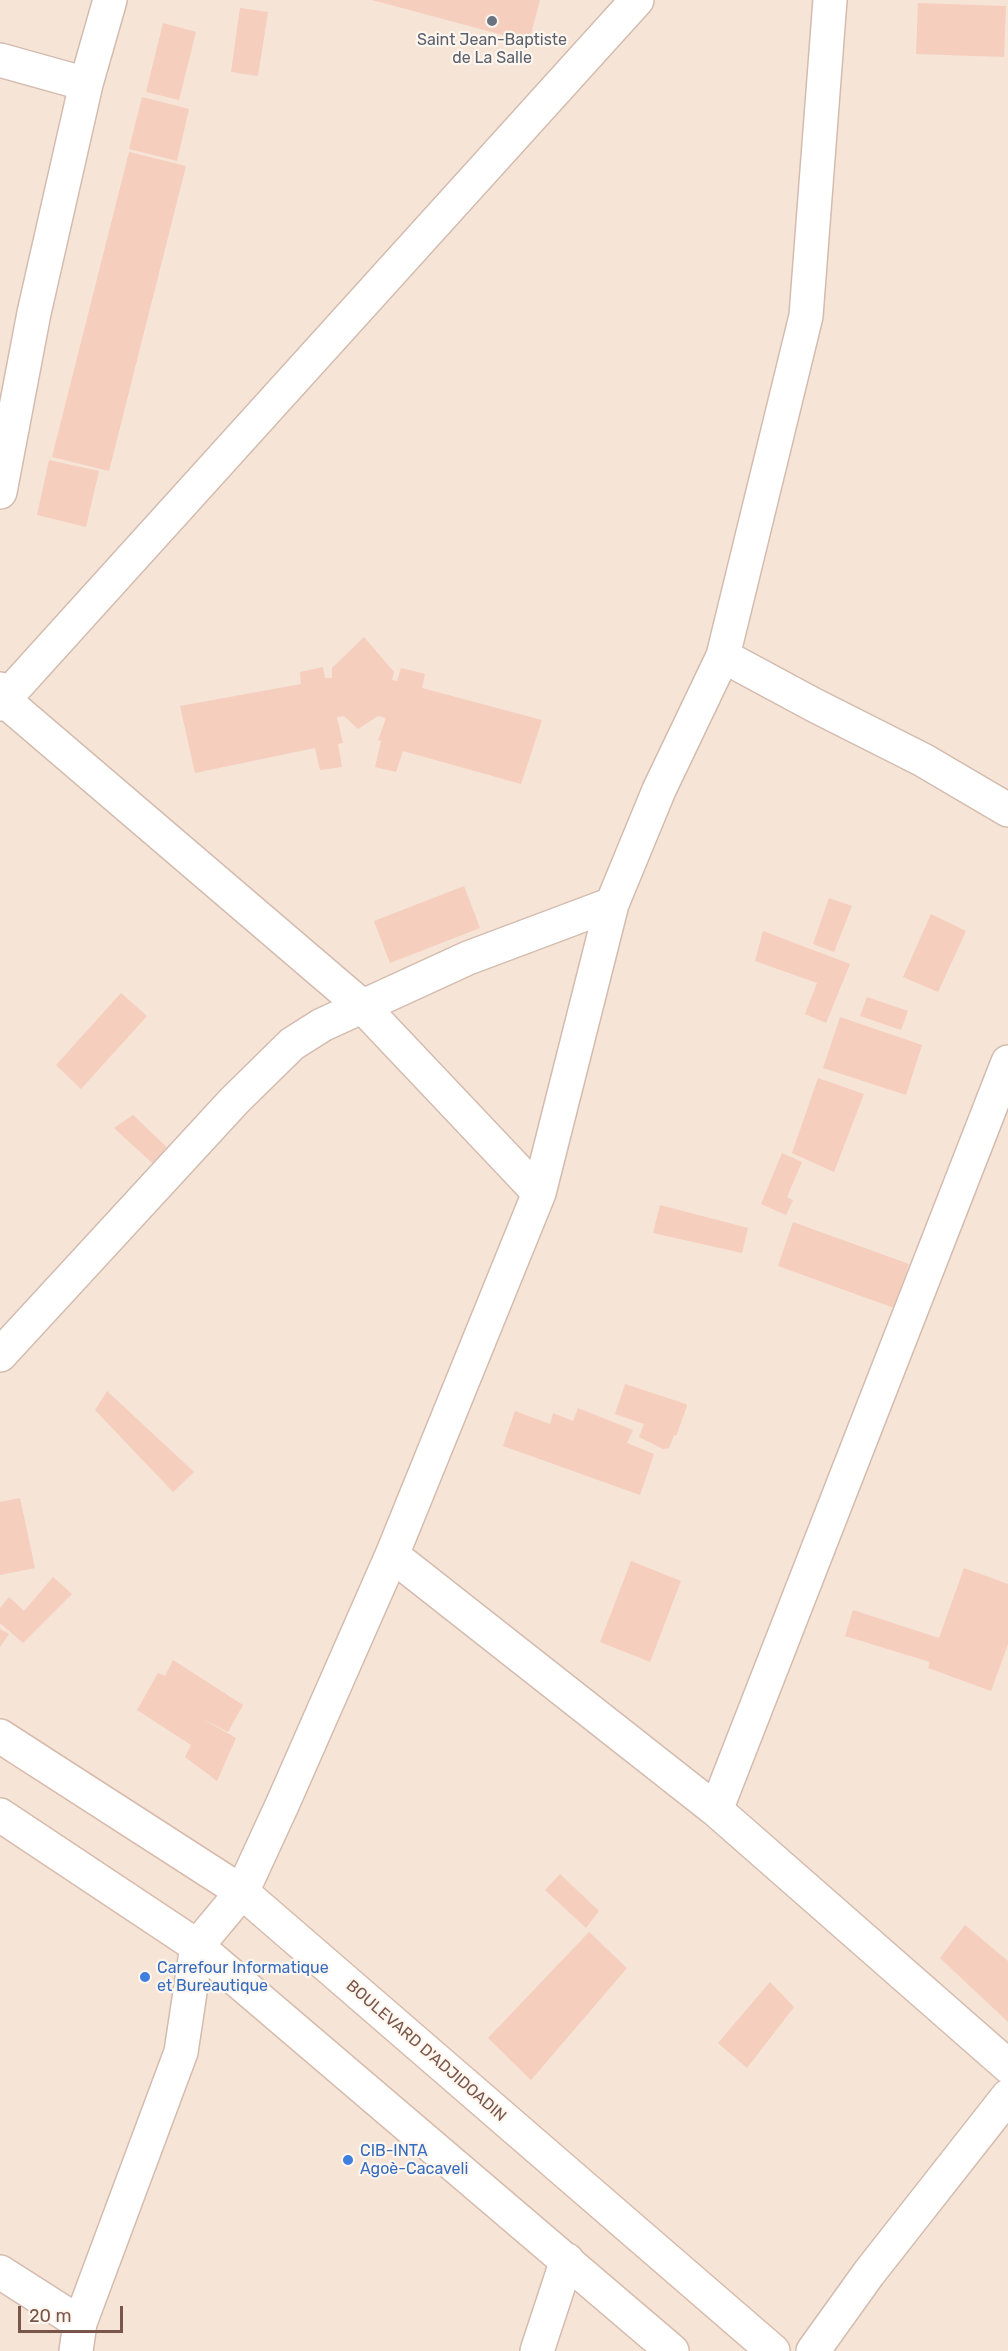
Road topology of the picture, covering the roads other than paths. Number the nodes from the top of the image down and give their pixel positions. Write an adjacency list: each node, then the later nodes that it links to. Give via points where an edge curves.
1 (110, 0): 5 (street)
2 (638, 0): 8 (street)
3 (830, 0): 7 (street, via 806,316)
4 (0, 60): 5 (street)
5 (86, 84): 6 (street, via 34,313)
6 (0, 492)
7 (723, 656): 9 (street, via 923,760); 10 (street, via 659,790)
8 (1, 698): 11 (street)
9 (1008, 810)
10 (612, 903): 11 (street, via 468,958); 13 (street)
11 (363, 1006): 13 (street); 14 (street, via 292,1044 234,1101)
12 (1008, 1062): 17 (street)
13 (539, 1192): 15 (street)
14 (0, 1355)
15 (392, 1555): 17 (street); 19 (street)
16 (0, 1736): 19 (street, BOULEVARD D'ADJIDOADIN)
17 (716, 1810): 21 (street)
18 (0, 1815): 20 (street)
19 (242, 1892): 20 (street); 28 (street, BOULEVARD D'ADJIDOADIN)
20 (197, 1946): 23 (street); 25 (street, via 181,2052)
21 (1008, 2066)
22 (1008, 2096): 29 (street)
23 (567, 2260): 26 (street); 27 (street)
24 (0, 2272): 25 (street)
25 (78, 2337)
26 (537, 2351)
27 (672, 2351)
28 (773, 2351)
29 (813, 2351)

